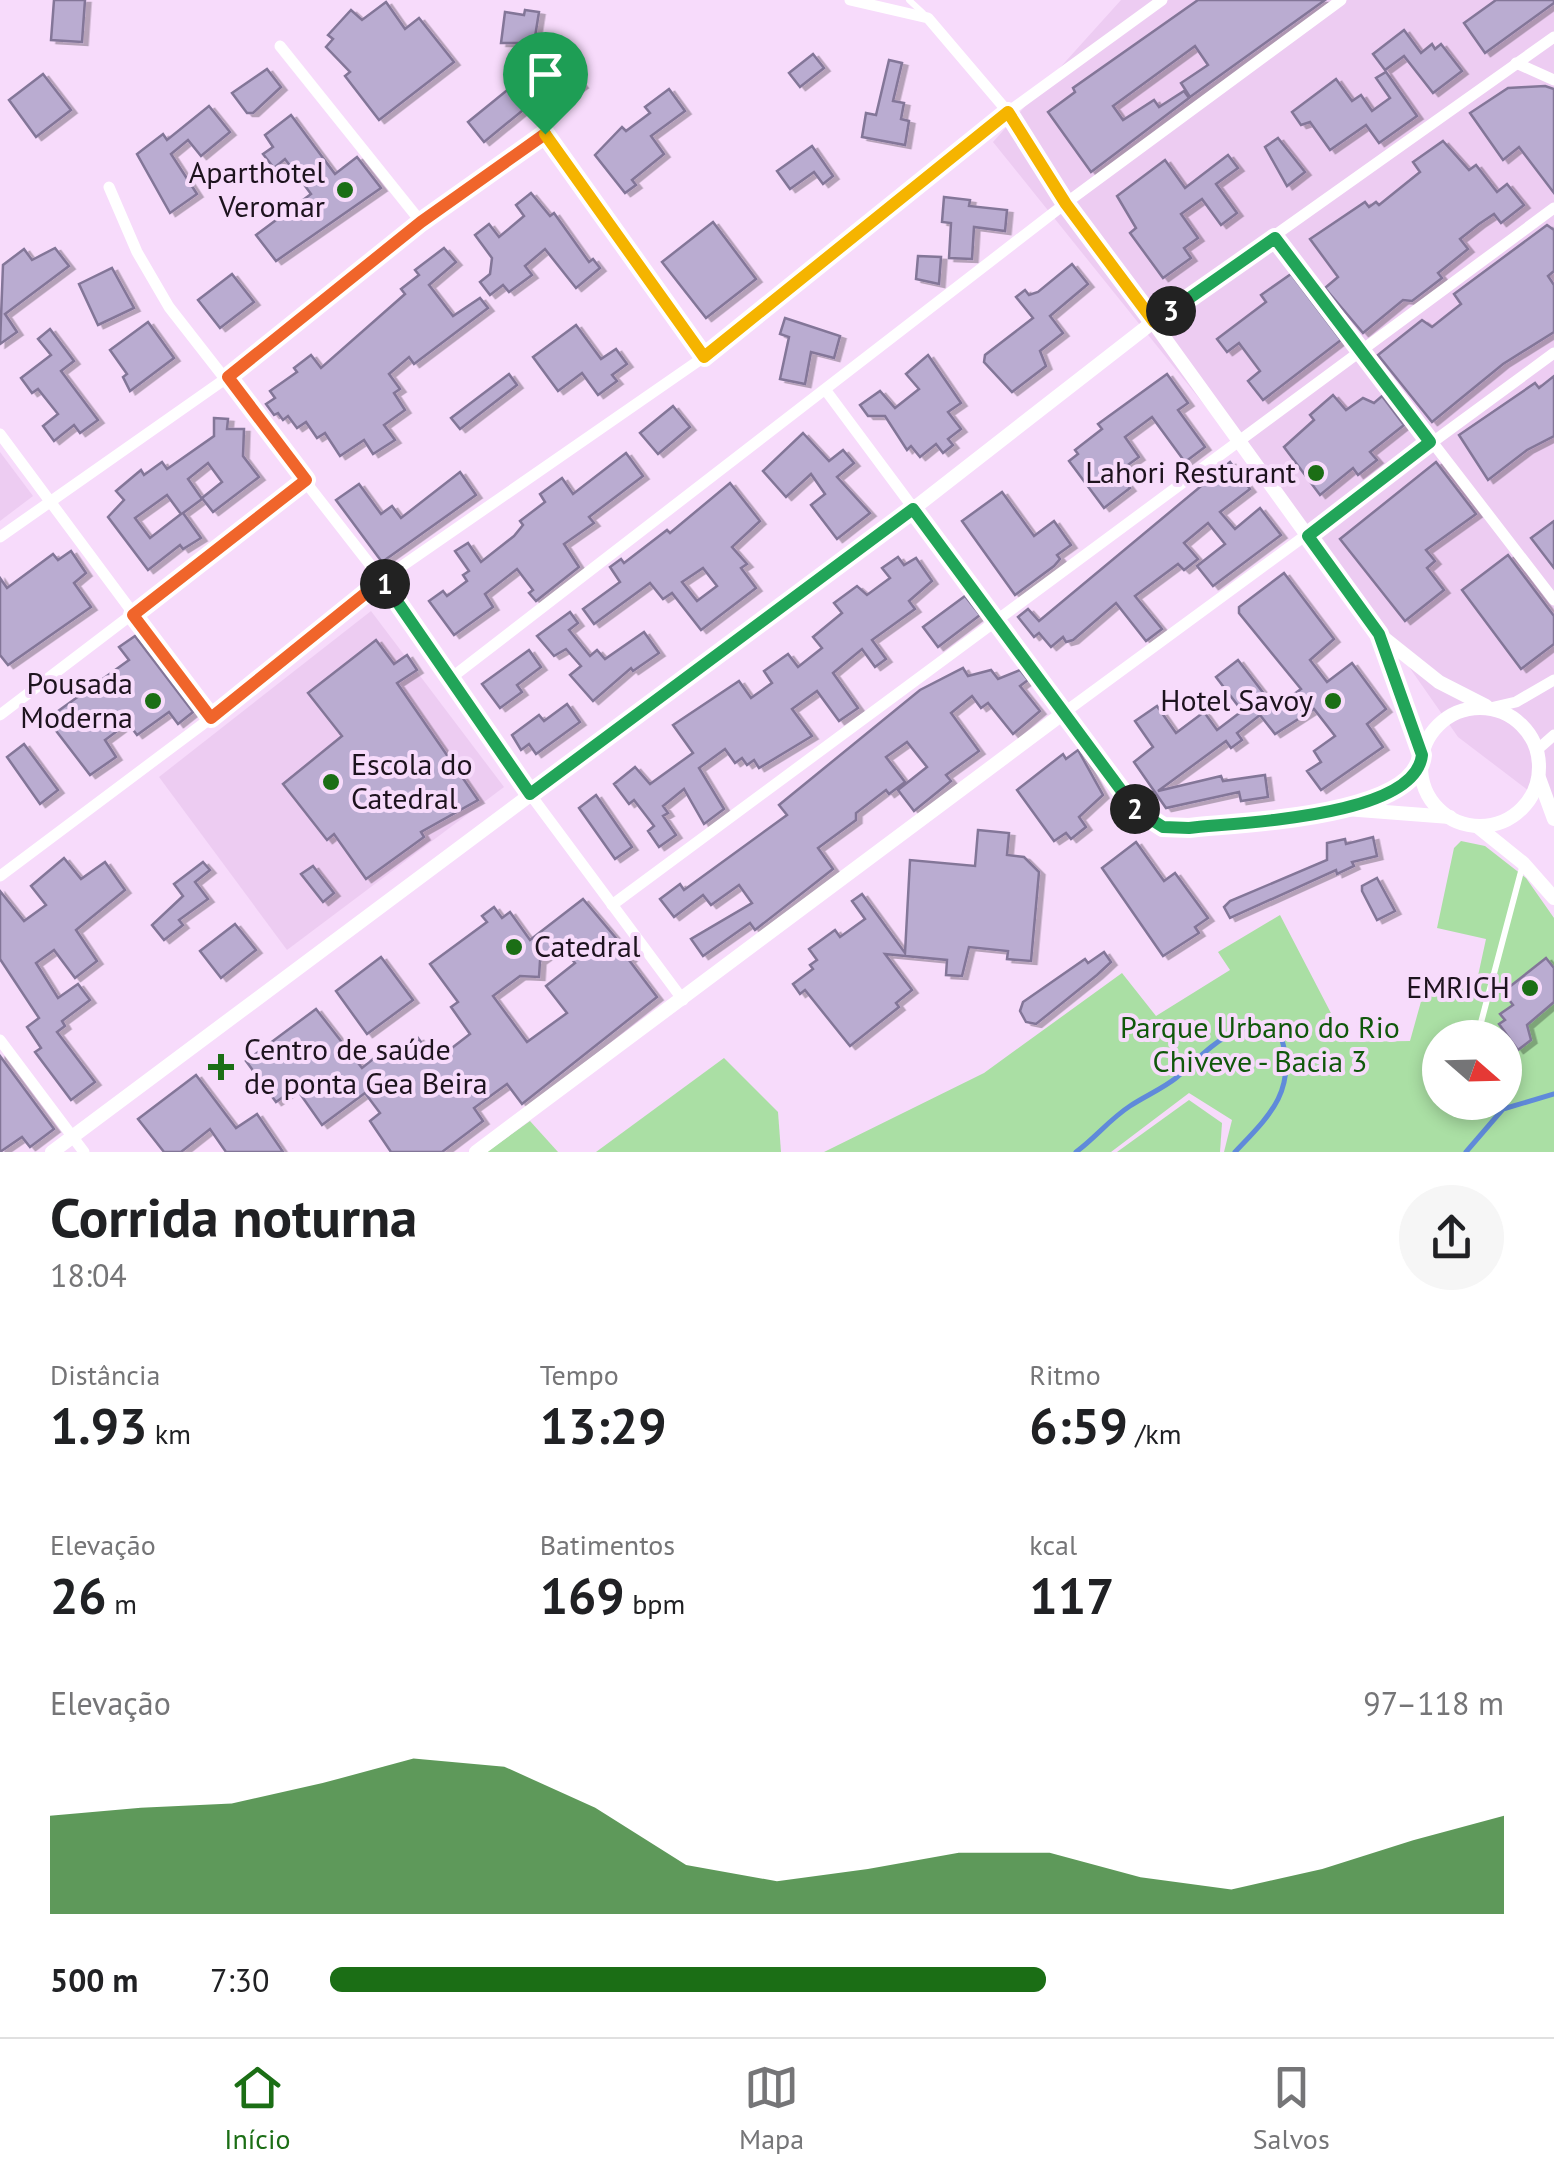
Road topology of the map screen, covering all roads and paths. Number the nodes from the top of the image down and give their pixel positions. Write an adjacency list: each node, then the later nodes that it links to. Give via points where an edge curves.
1 (850, 0): 5 (street)
2 (910, 0): 5 (lane)
3 (1162, 0): 10 (street)
4 (1341, 0): 12 (street)
5 (928, 18): 10 (street)
6 (1554, 36): 8 (street)
7 (280, 46): 14 (street)
8 (1516, 63): 9 (street); 15 (street)
9 (1554, 80)
10 (1008, 112): 12 (street); 19 (street)
11 (108, 187): 20 (street, via 169,307)
12 (1066, 204): 16 (street); 21 (street)
13 (1552, 213): 17 (street)
14 (421, 222): 19 (street, via 545,134); 20 (street)
15 (1275, 238): 16 (street); 17 (street)
16 (1154, 322): 23 (street); 27 (street)
17 (1358, 350): 23 (street); 24 (street)
18 (1554, 353): 24 (street)
19 (704, 357): 30 (street)
20 (228, 377): 25 (street); 26 (street)
21 (828, 392): 27 (street); 35 (street)
22 (0, 434): 26 (street)
23 (1240, 439): 28 (street); 33 (street)
24 (1430, 442): 28 (street); 31 (street)
25 (306, 480): 30 (street); 32 (street)
26 (48, 501): 29 (street); 32 (street)
27 (913, 509): 33 (street); 45 (street)
28 (1308, 536): 34 (street); 38 (street)
29 (0, 537)
30 (382, 580): 35 (street); 40 (street)
31 (1554, 600)
32 (133, 615): 39 (street); 40 (street)
33 (996, 620): 38 (street); 53 (street)
34 (1379, 634): 37 (street, via 1439,682); 43 (street)
35 (451, 678): 45 (street)
36 (1554, 680): 37 (street)
37 (1490, 708): 42 (street, via 1520,722); 43 (street, via 1472,708 1440,724)
38 (1065, 712): 46 (street, via 1131,805 1163,827); 54 (street)
39 (0, 715)
40 (211, 718): 51 (street)
41 (1554, 735): 42 (street)
42 (1537, 750): 44 (street)
43 (1422, 759): 46 (street, via 1398,788); 47 (street, via 1428,794)
44 (1539, 778): 48 (street); 49 (street, via 1514,815)
45 (530, 794): 53 (street); 57 (street)
46 (1346, 809): 47 (street)
47 (1450, 818): 49 (street)
48 (1554, 819)
49 (1478, 826): 50 (street)
50 (1523, 862): 52 (street); 55 (lane)
51 (0, 876)
52 (1554, 898)
53 (612, 905): 54 (street)
54 (684, 1000): 60 (street)
55 (1482, 1020)
56 (0, 1040): 57 (street)
57 (72, 1137): 58 (street); 59 (street)
58 (52, 1152)
59 (84, 1152)
60 (476, 1152)

